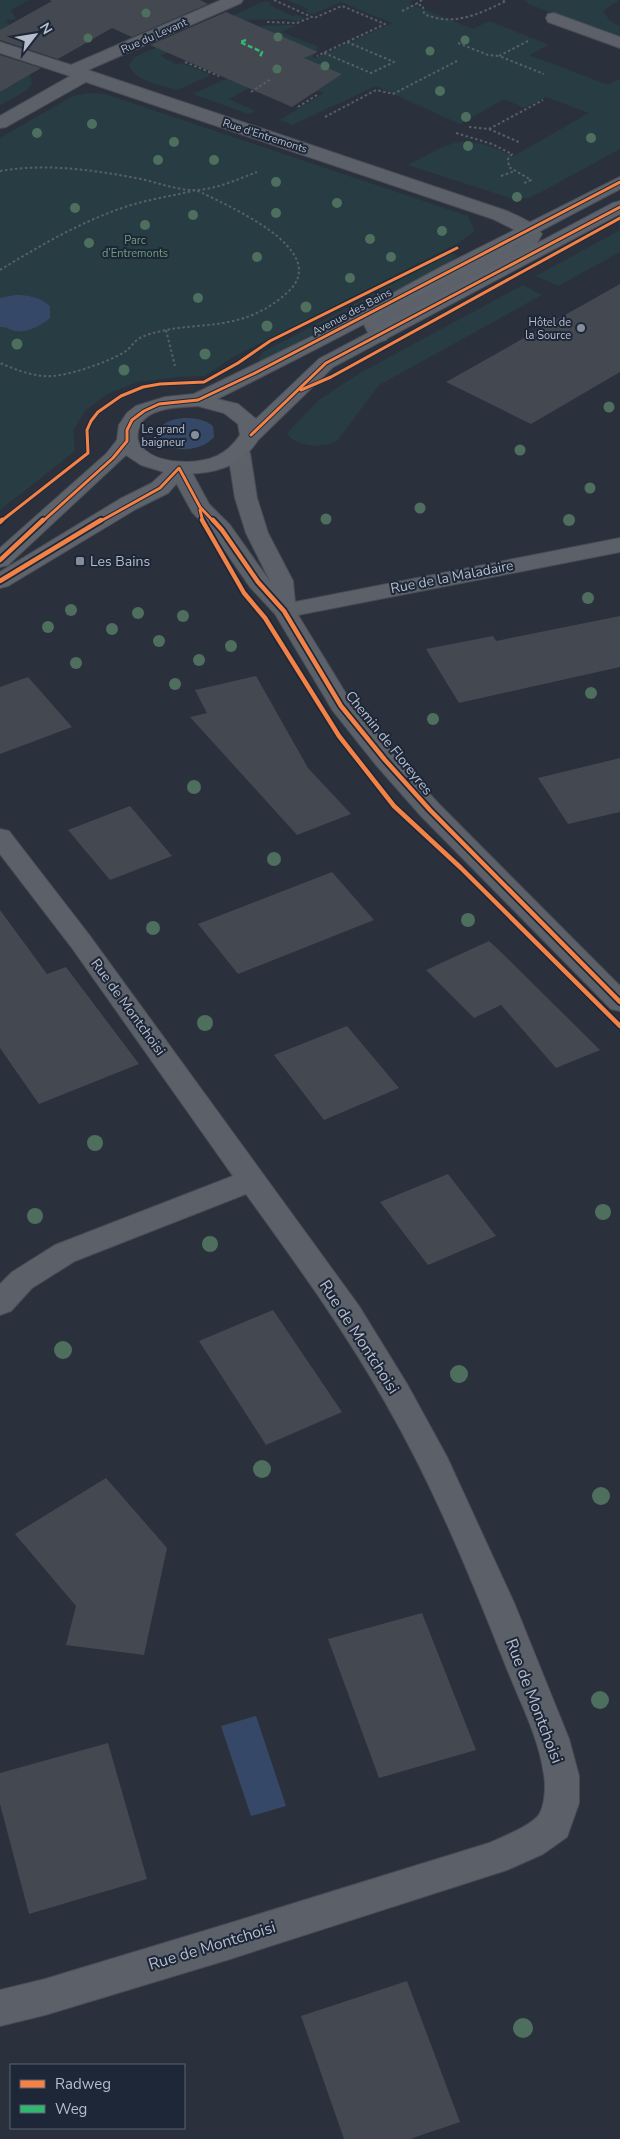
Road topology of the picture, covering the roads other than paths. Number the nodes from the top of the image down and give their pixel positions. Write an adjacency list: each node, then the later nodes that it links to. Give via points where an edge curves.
1 (235, 0): 5 (street, Rue du Levant)
2 (554, 18): 3 (street)
3 (620, 43)
4 (0, 46): 5 (street, Rue d'Entremonts)
5 (78, 73): 6 (street, Rue du Levant); 9 (street, Rue d'Entremonts, via 500,215)
6 (0, 123)
7 (620, 182): 9 (main road, Avenue des Bains)
8 (620, 207): 10 (main road)
9 (529, 229): 10 (street, Avenue des Bains, via 534,234 528,243 374,325); 11 (main road, Avenue des Bains, via 330,335)
10 (379, 336): 13 (main road, via 326,363)
11 (198, 400): 12 (main road, via 178,400 144,411 132,420 127,430); 13 (main road, via 236,412 249,425)
12 (127, 441): 14 (main road, via 139,456); 16 (main road, via 113,458)
13 (245, 444): 14 (main road, via 228,460); 18 (street, Chemin de Floreyres, via 246,498 257,533 282,581)
14 (179, 468): 17 (main road, via 160,488); 18 (street, Chemin de Floreyres, via 200,507 222,530 258,582)
15 (620, 545): 18 (street, Rue de la Maladaire)
16 (1, 557)
17 (0, 581)
18 (284, 610): 20 (street, Chemin de Floreyres, via 341,706 385,760 430,810)
19 (0, 837): 21 (street, Rue de Montchoisi, via 82,942)
20 (620, 1002)
21 (252, 1180): 22 (street, via 65,1252 22,1280); 23 (street, Rue de Montchoisi, via 348,1314 431,1457 498,1605 552,1739 562,1776 561,1804 554,1825 530,1842 494,1858 145,1967)
22 (0, 1303)
23 (0, 2008)

